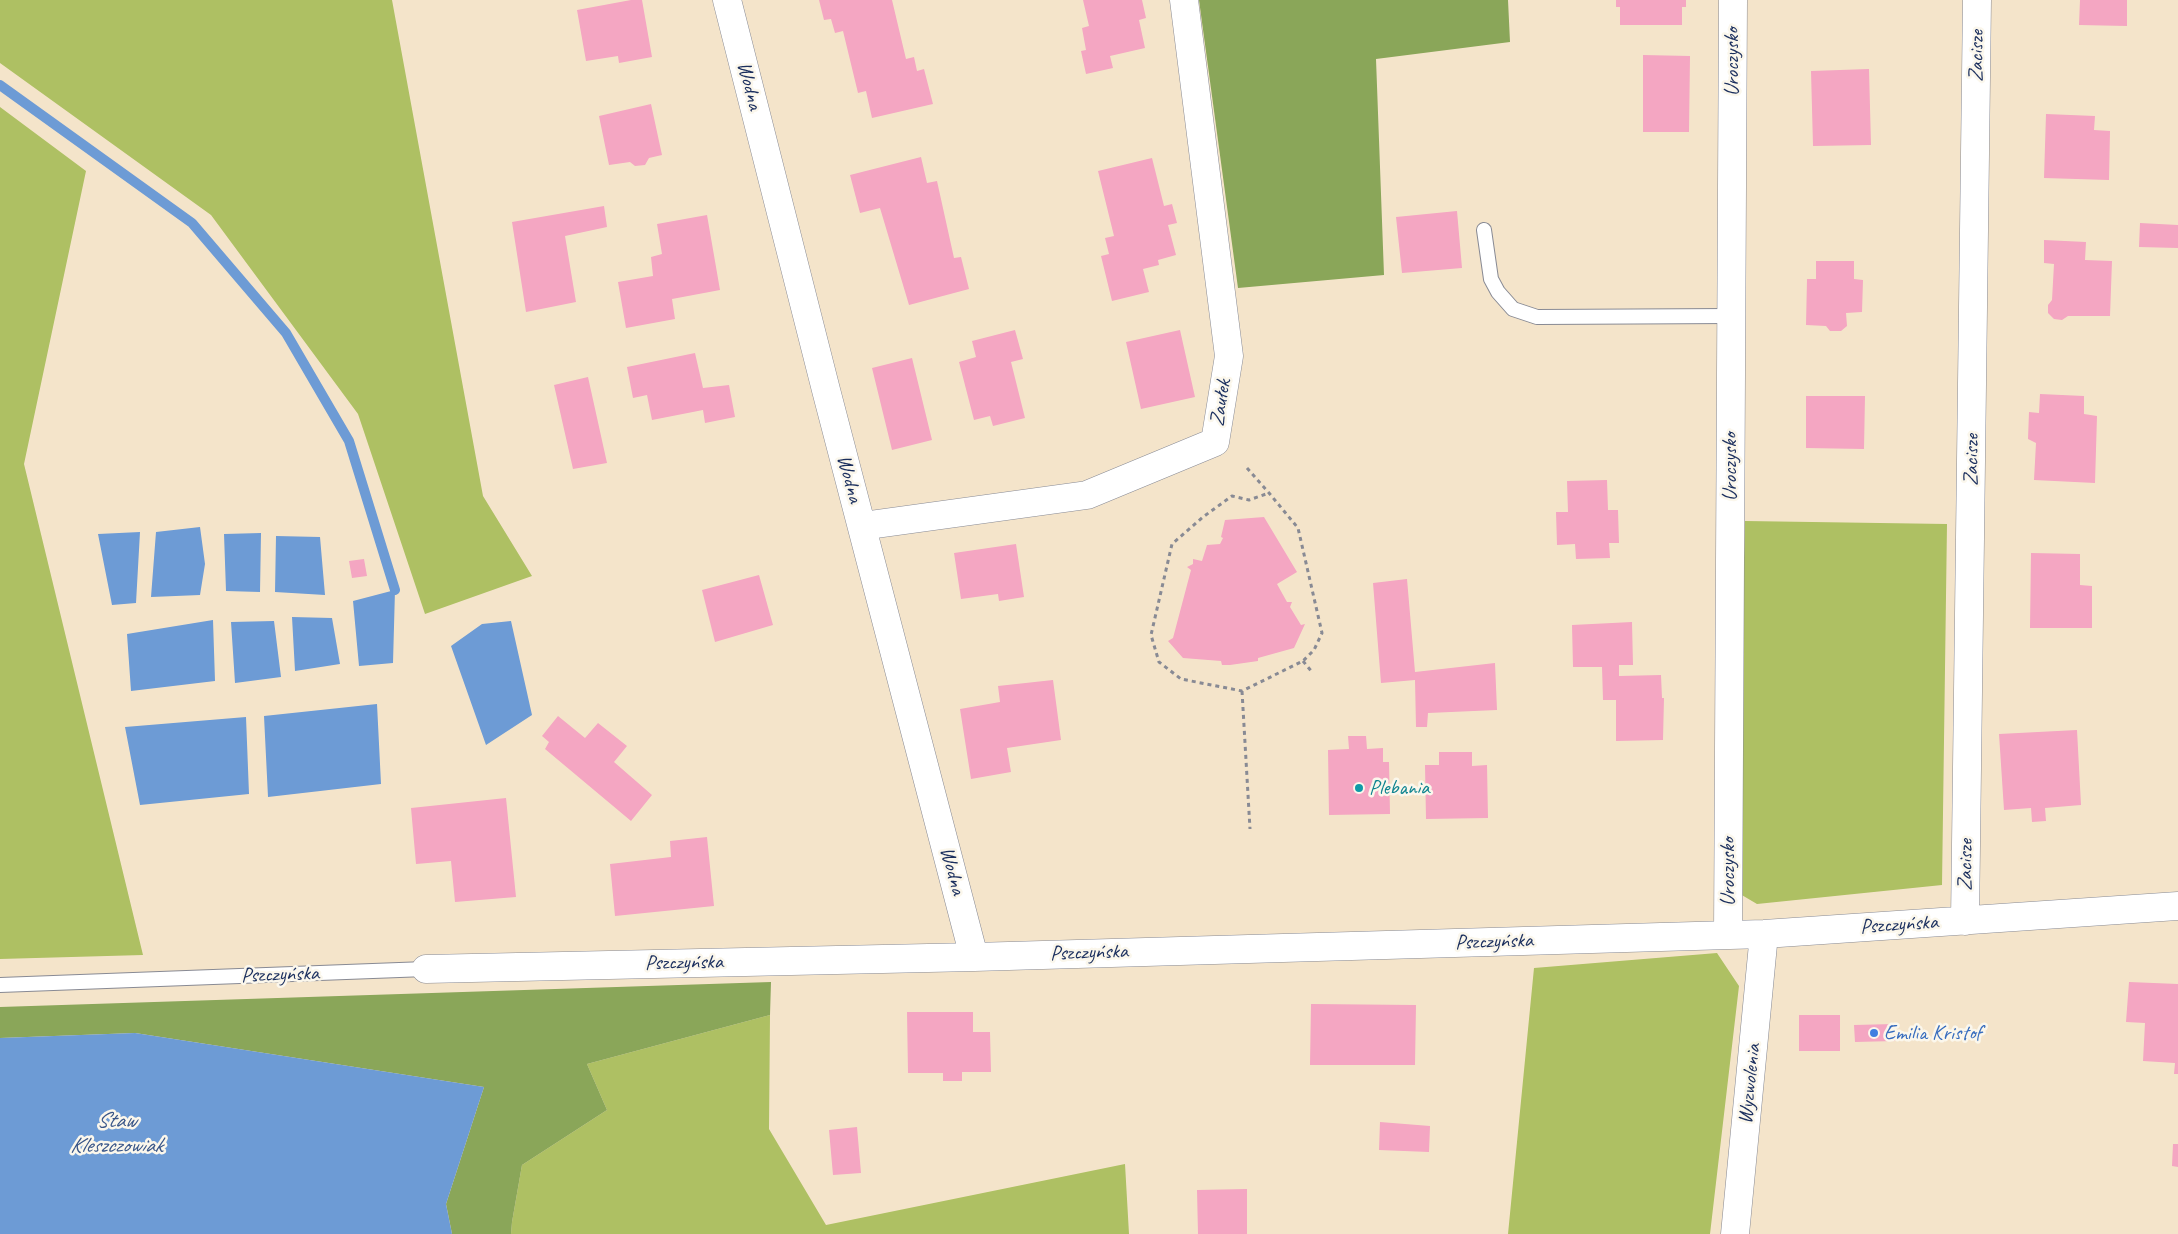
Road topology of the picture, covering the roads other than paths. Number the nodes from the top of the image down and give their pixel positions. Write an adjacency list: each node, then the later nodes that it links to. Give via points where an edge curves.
1 (727, 0): 7 (street, Wodna)
2 (1184, 0): 7 (street, Zaułek, via 1229,356 1215,442 1087,495)
3 (1733, 0): 6 (street, Uroczysko)
4 (1977, 0): 9 (street, Zacisze)
5 (1484, 230): 6 (lane, via 1491,279 1513,309 1537,317)
6 (1731, 316): 11 (street, Uroczysko)
7 (862, 526): 12 (street, Wodna)
8 (2178, 906): 9 (street, Pszczyńska)
9 (1965, 921): 10 (street, Pszczyńska)
10 (1764, 934): 11 (street, Pszczyńska); 15 (street, Wyzwolenia)
11 (1728, 935): 12 (street, Pszczyńska)
12 (974, 957): 13 (street, Pszczyńska)
13 (426, 969): 14 (lane, Pszczyńska)
14 (0, 985)
15 (1735, 1234)

